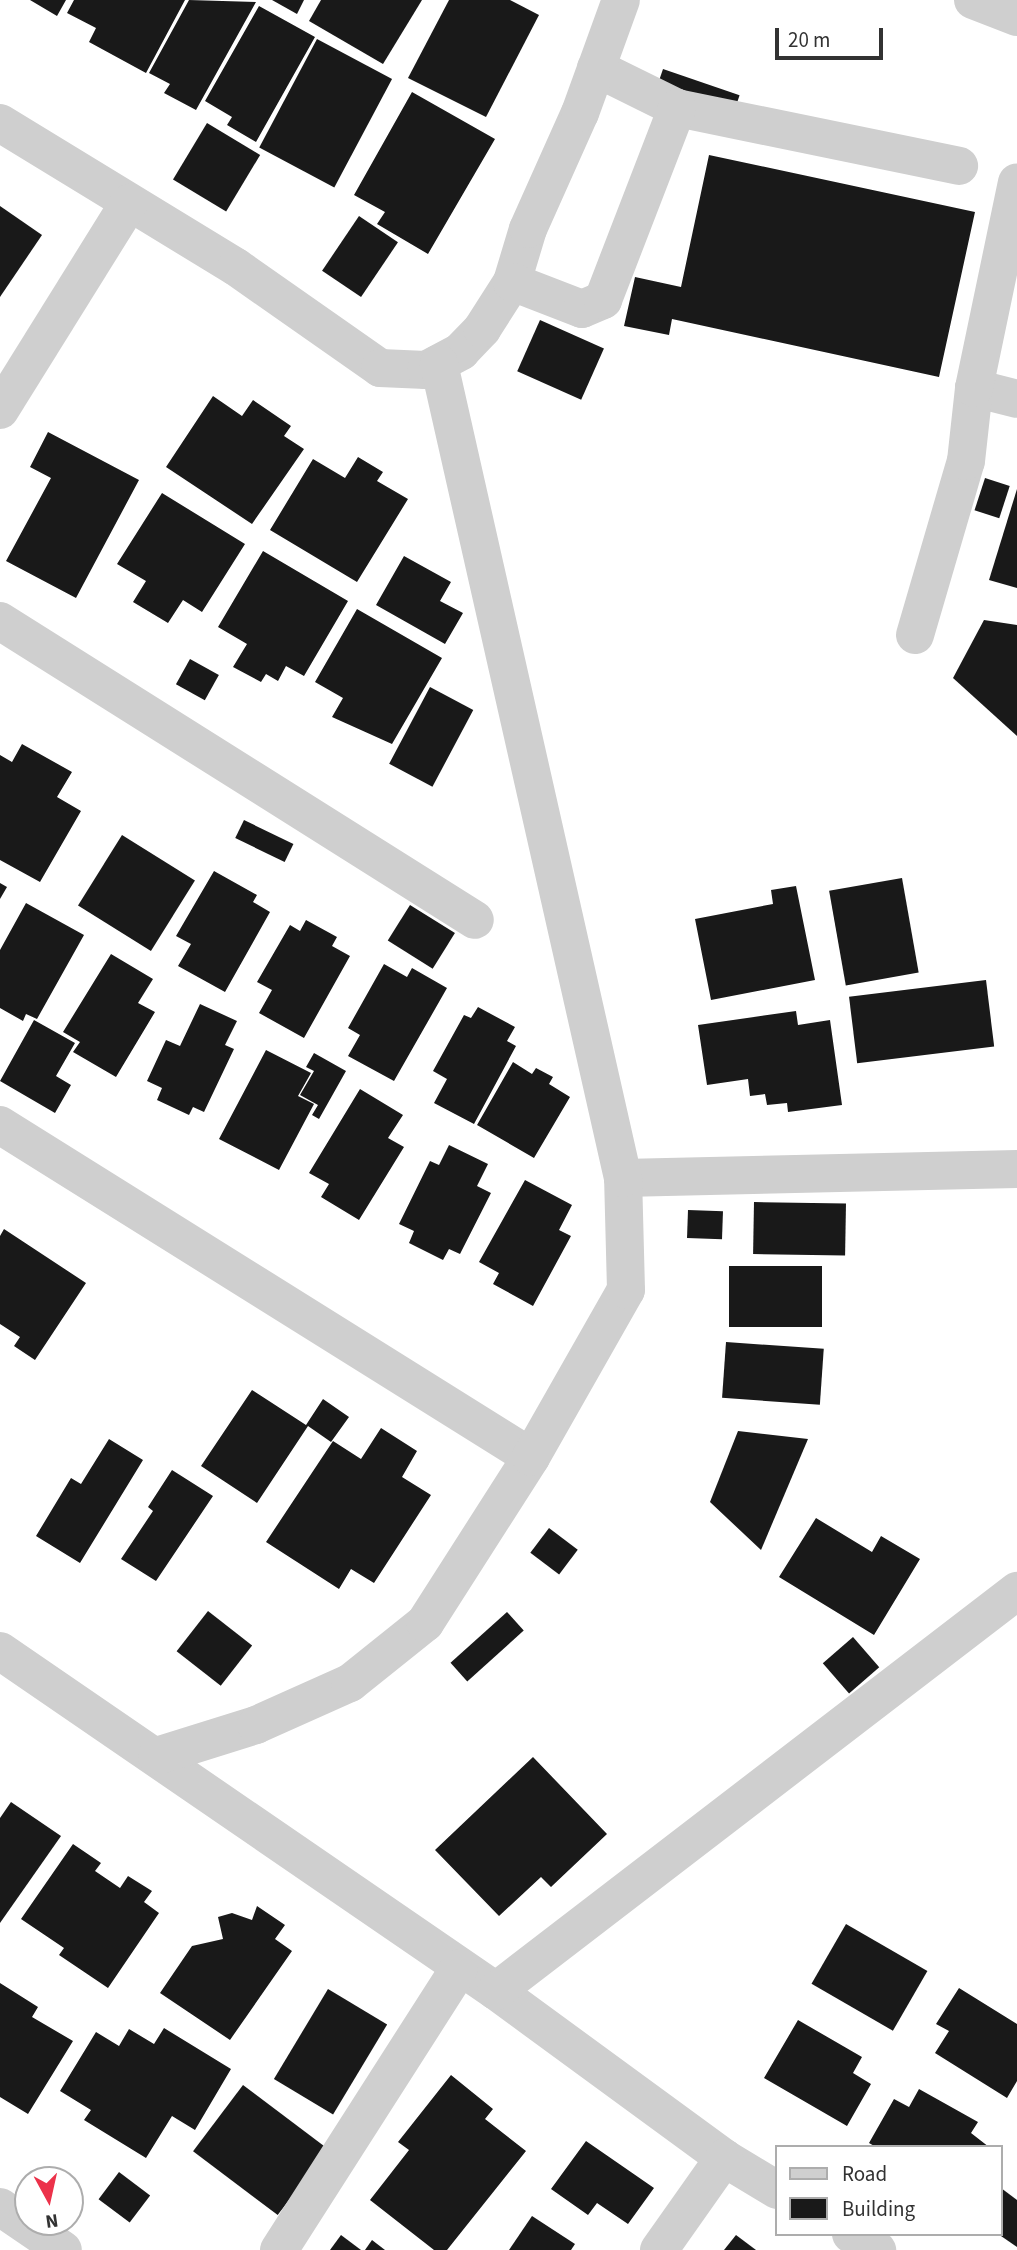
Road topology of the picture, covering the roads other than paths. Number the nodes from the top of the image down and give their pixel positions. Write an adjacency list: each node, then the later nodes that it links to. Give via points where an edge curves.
1 (621, 0): 4 (street)
2 (974, 0): 3 (street)
3 (1017, 17)
4 (596, 68): 5 (street); 10 (street, via 528,229)
5 (677, 108): 7 (street); 10 (street, via 603,300 582,309)
6 (0, 123): 9 (street)
7 (958, 166)
8 (1017, 182): 12 (street)
9 (129, 203): 11 (street, via 236,267 380,368 408,372); 14 (street)
10 (512, 282): 11 (street, via 482,329 461,351)
11 (439, 364): 20 (street)
12 (974, 387): 13 (street); 16 (street, via 966,461)
13 (1017, 399)
14 (0, 410)
15 (0, 621): 17 (street)
16 (915, 635)
17 (474, 920)
18 (0, 1125): 21 (street)
19 (1017, 1169): 20 (street)
20 (623, 1178): 21 (street, via 626,1290)
21 (531, 1457): 24 (street, via 425,1623 350,1683 257,1725)
22 (1017, 1591): 26 (street)
23 (0, 1651): 24 (street)
24 (157, 1755): 25 (street)
25 (459, 1969): 26 (street); 32 (street)
26 (496, 1991): 27 (street)
27 (724, 2158): 28 (street); 33 (street)
28 (776, 2189)
29 (0, 2207): 31 (street)
30 (854, 2236): 34 (street)
31 (64, 2250)
32 (279, 2250)
33 (659, 2250)
34 (877, 2250)

